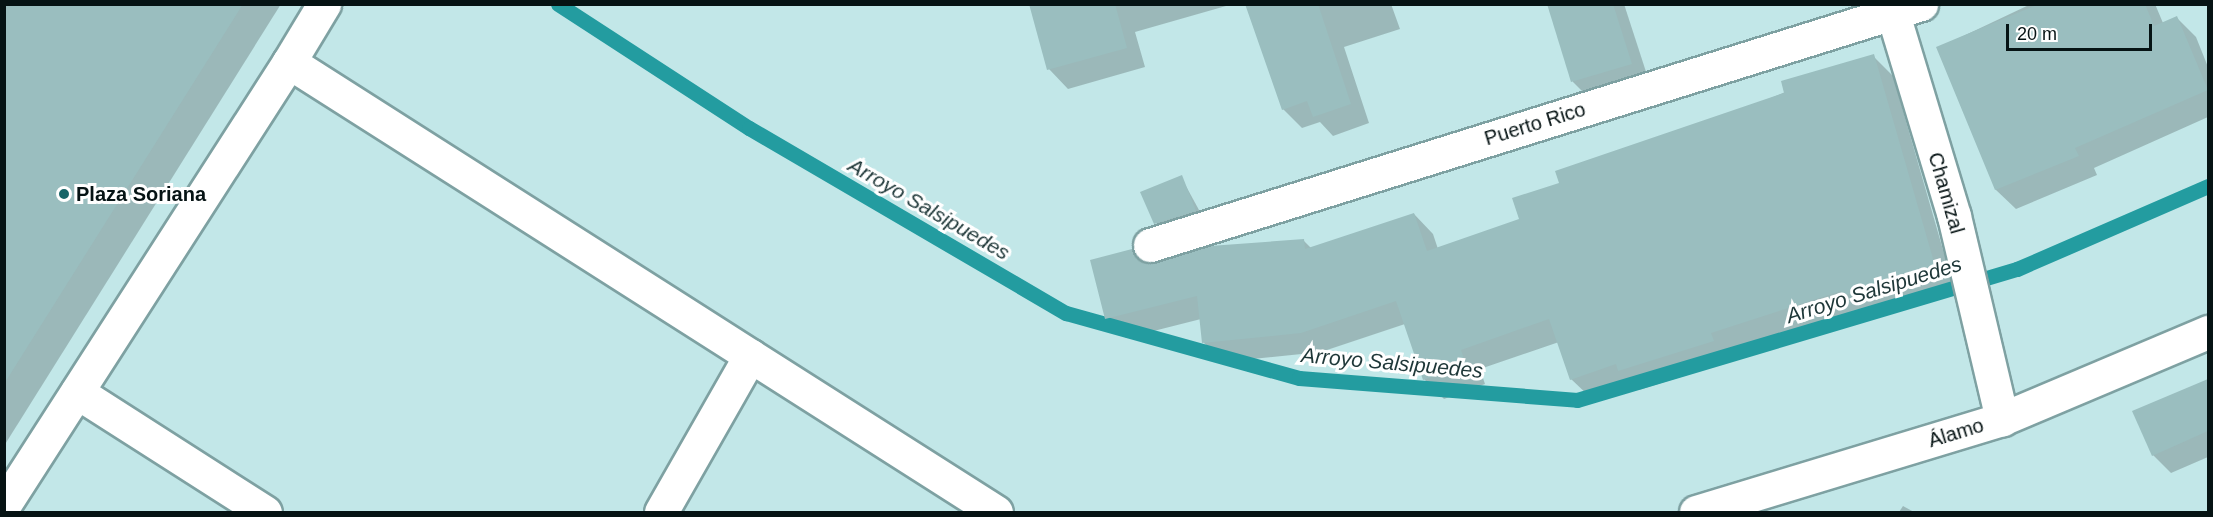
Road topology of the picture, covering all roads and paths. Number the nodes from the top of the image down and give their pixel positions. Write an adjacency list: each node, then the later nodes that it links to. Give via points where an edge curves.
1 (324, 4): 3 (street)
2 (1901, 7): 4 (street, Puerto Rico); 8 (street, Chamizal, via 1954,216 1982,350)
3 (289, 62): 6 (street); 7 (street)
4 (1150, 245)
5 (2208, 332): 8 (street, Álamo)
6 (750, 356): 11 (street); 12 (street)
7 (77, 392): 9 (street); 10 (street)
8 (2002, 418): 13 (street, Álamo)
9 (4, 505)
10 (265, 513)
11 (661, 513)
12 (996, 513)
13 (1696, 513)

